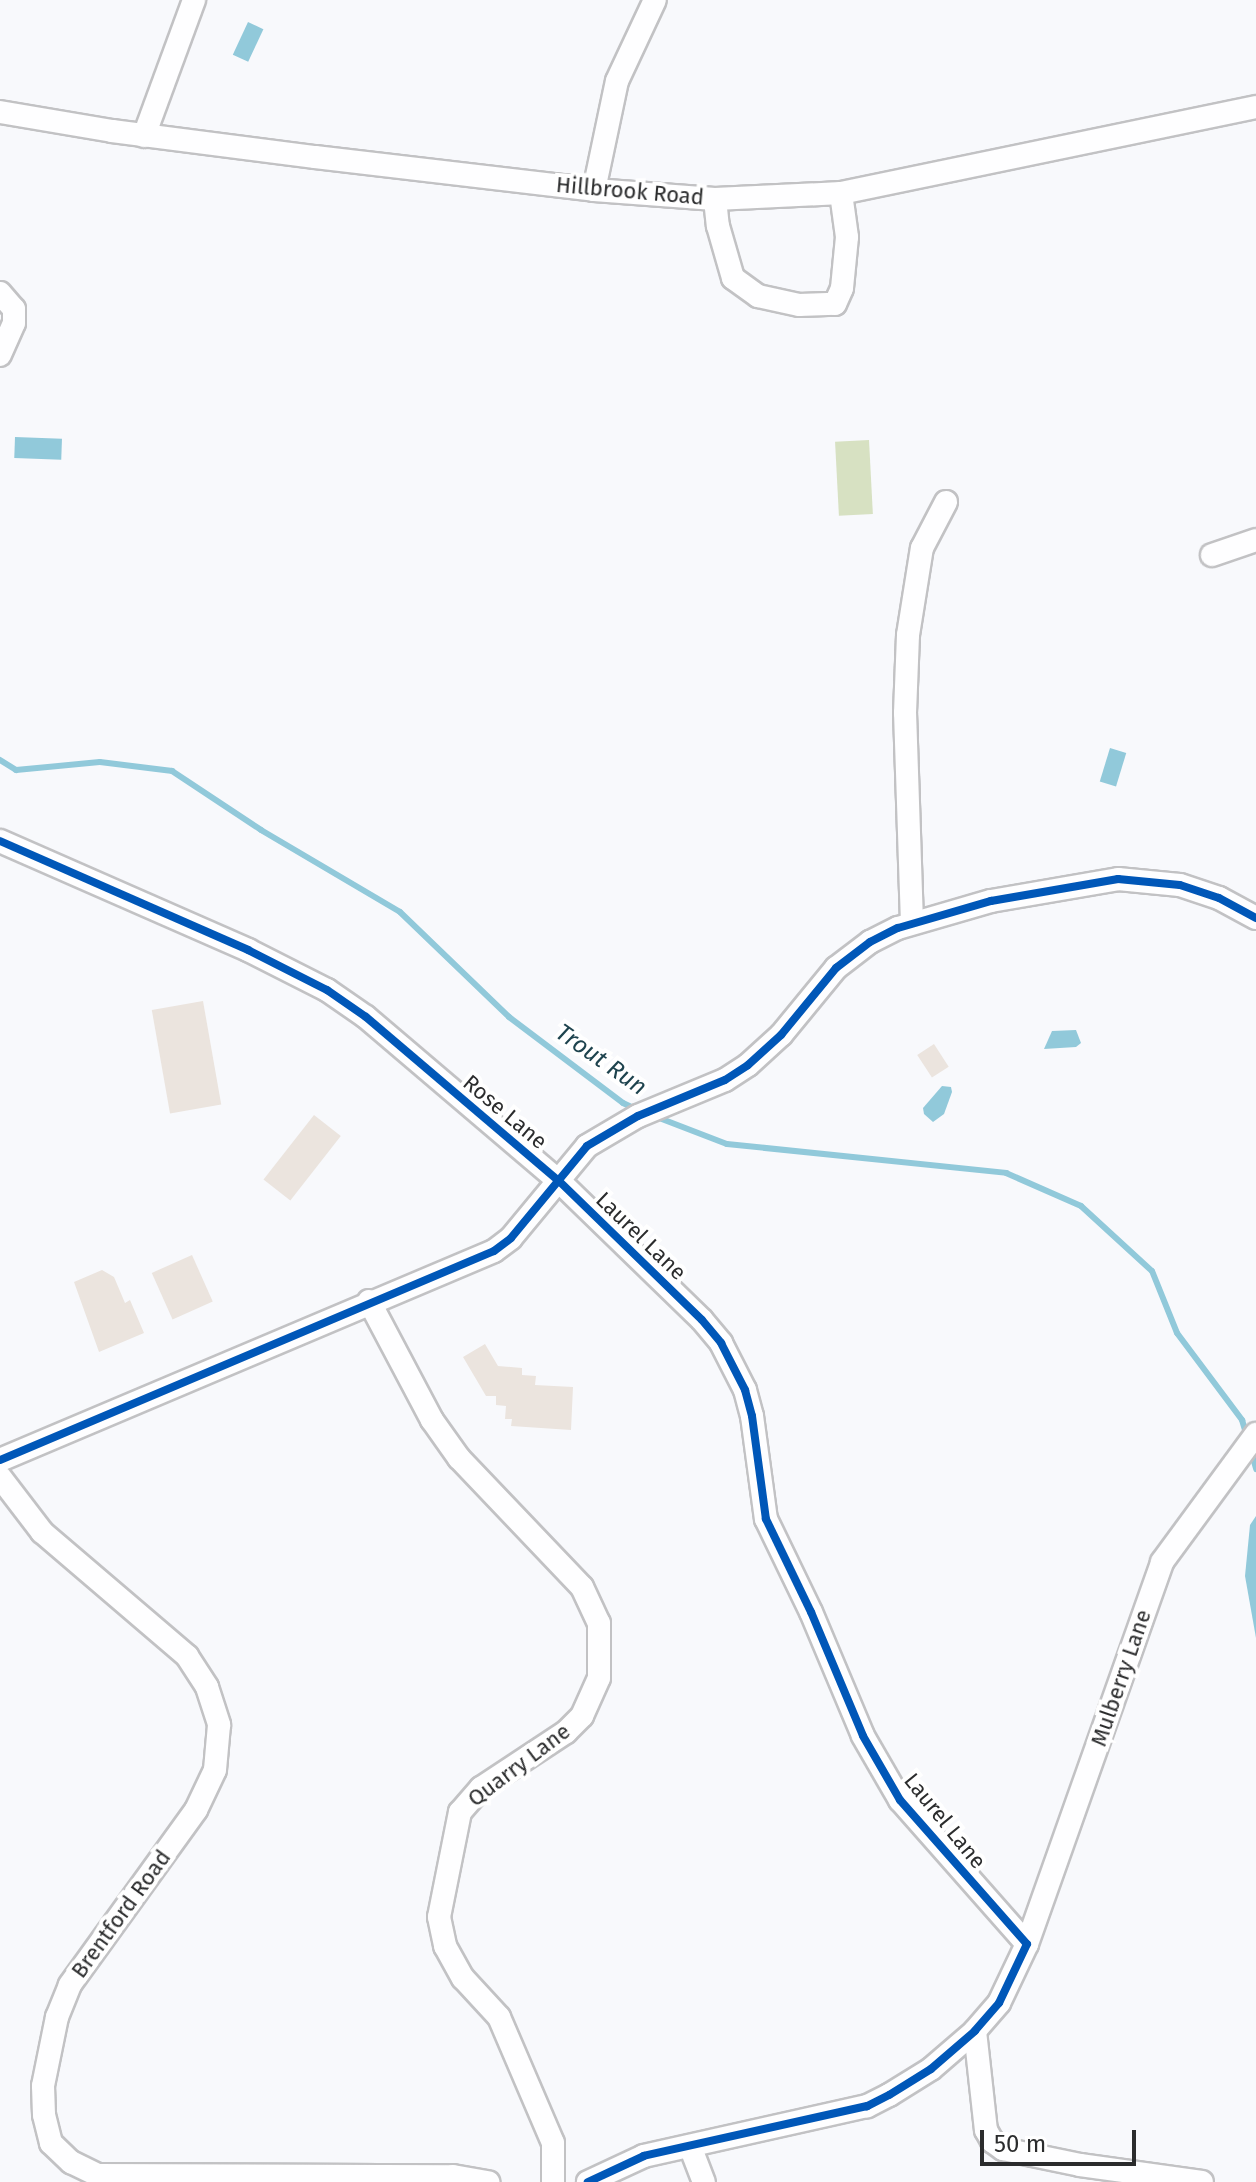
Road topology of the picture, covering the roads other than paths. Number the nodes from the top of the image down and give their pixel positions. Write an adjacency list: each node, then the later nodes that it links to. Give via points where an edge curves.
1 (194, 0): 5 (street)
2 (655, 0): 6 (street, via 617,81)
3 (1256, 107): 7 (street, Hillbrook Road)
4 (0, 112): 5 (street, Hillbrook Road)
5 (144, 136): 6 (street, Hillbrook Road)
6 (594, 190): 8 (street, Hillbrook Road)
7 (841, 193): 8 (street, Hillbrook Road); 8 (street, via 847,237 842,288 835,304 799,305 758,296 733,278)
8 (715, 199)
9 (0, 293): 10 (street, via 14,309 14,323)
10 (0, 355)
11 (946, 502): 16 (street, via 922,548 908,635 905,713)
12 (1256, 540): 13 (street)
13 (1212, 555)
14 (0, 841): 17 (street, Rose Lane, via 327,990)
15 (1256, 918): 16 (street, via 1180,885 1118,879 1002,898)
16 (912, 923): 17 (street, via 870,942 836,968 781,1035 748,1065 587,1146)
17 (559, 1181): 18 (street, via 494,1251); 22 (street, Laurel Lane, via 721,1343 752,1416 766,1519 863,1736 900,1800)
18 (369, 1301): 20 (street); 26 (street, Quarry Lane, via 432,1420 459,1458 582,1587 599,1623 599,1678 582,1716 481,1788 460,1812 439,1917 445,1946 463,1978 499,2017 553,2143)
19 (1256, 1434): 22 (street, Mulberry Lane, via 1162,1562)
20 (0, 1460)
21 (0, 1477): 25 (street, Brentford Road, via 42,1532 187,1656 207,1687 219,1725 215,1770 196,1810 70,1985 57,2017 43,2086 51,2143 71,2162 98,2175 453,2176)
22 (1027, 1944): 23 (street, via 999,2003)
23 (975, 2031): 24 (street, via 931,2069 867,2106); 29 (street, via 986,2130 1003,2149)
24 (690, 2146): 27 (street, via 620,2165); 28 (street)
25 (488, 2182)
26 (553, 2182)
27 (588, 2182)
28 (704, 2182)
29 (1202, 2182)

